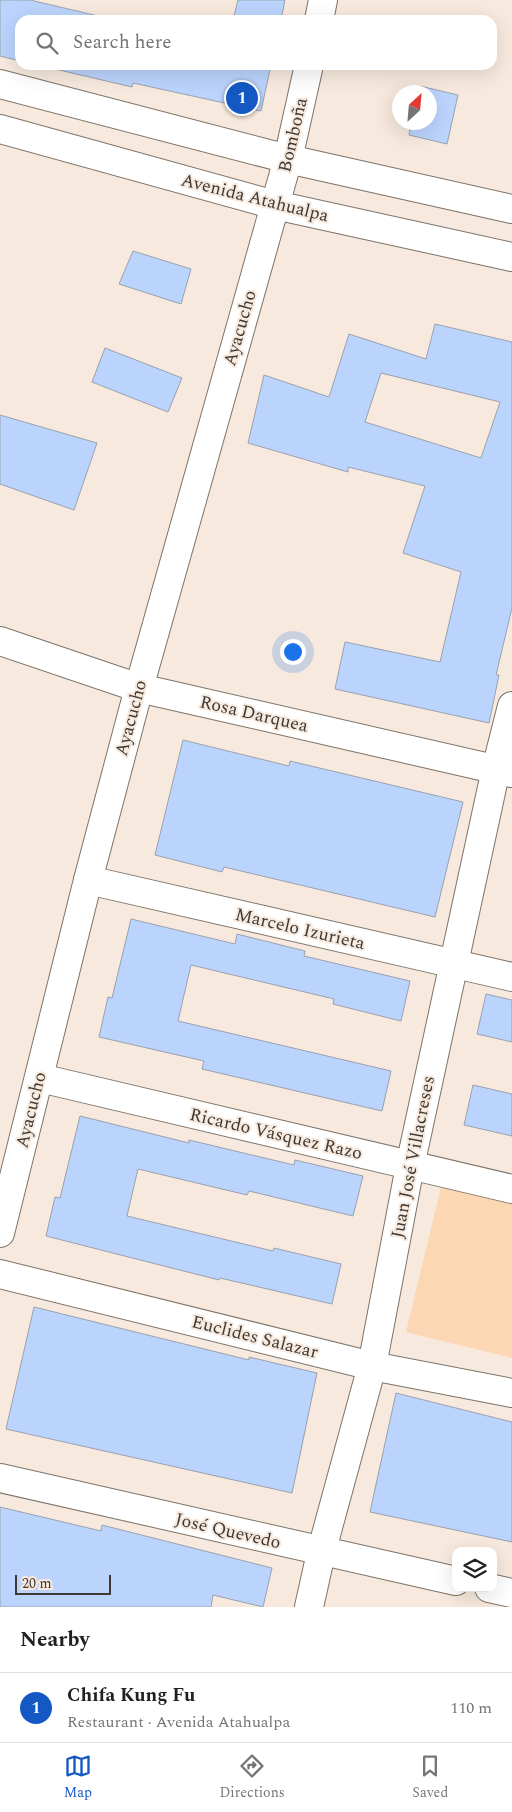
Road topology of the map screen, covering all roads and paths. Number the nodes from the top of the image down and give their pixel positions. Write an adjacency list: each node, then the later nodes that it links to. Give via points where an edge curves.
1 (323, 0): 2 (street)
2 (320, 15)
3 (308, 70): 6 (street, Bomboña)
4 (0, 84): 6 (street)
5 (0, 129): 7 (street, Avenida Atahualpa)
6 (288, 159): 7 (street, Bomboña); 8 (street)
7 (275, 205): 9 (street, Avenida Atahualpa); 11 (street, Ayacucho)
8 (512, 209)
9 (512, 257)
10 (0, 641): 11 (street, Rosa Darquea)
11 (139, 688): 13 (street, Rosa Darquea); 14 (street, Ayacucho)
12 (512, 706): 13 (street, Juan José Villacreses)
13 (504, 771): 15 (street, Juan José Villacreses)
14 (88, 880): 15 (street, Marcelo Izurieta); 17 (street, Ayacucho)
15 (453, 964): 16 (street, Marcelo Izurieta); 18 (street, Juan José Villacreses)
16 (512, 977)
17 (40, 1078): 18 (street, Ricardo Vásquez Razo); 20 (street, Ayacucho)
18 (410, 1166): 19 (street, Ricardo Vásquez Razo); 22 (street, Juan José Villacreses)
19 (512, 1189)
20 (0, 1233)
21 (0, 1274): 22 (street, Euclides Salazar)
22 (372, 1366): 23 (street, Euclides Salazar); 25 (street, Juan José Villacreses)
23 (512, 1393)
24 (0, 1478): 25 (street, José Quevedo)
25 (321, 1552): 26 (street, José Quevedo); 29 (street, Juan José Villacreses)
26 (452, 1580)
27 (497, 1590): 28 (street)
28 (512, 1593)
29 (309, 1607)

